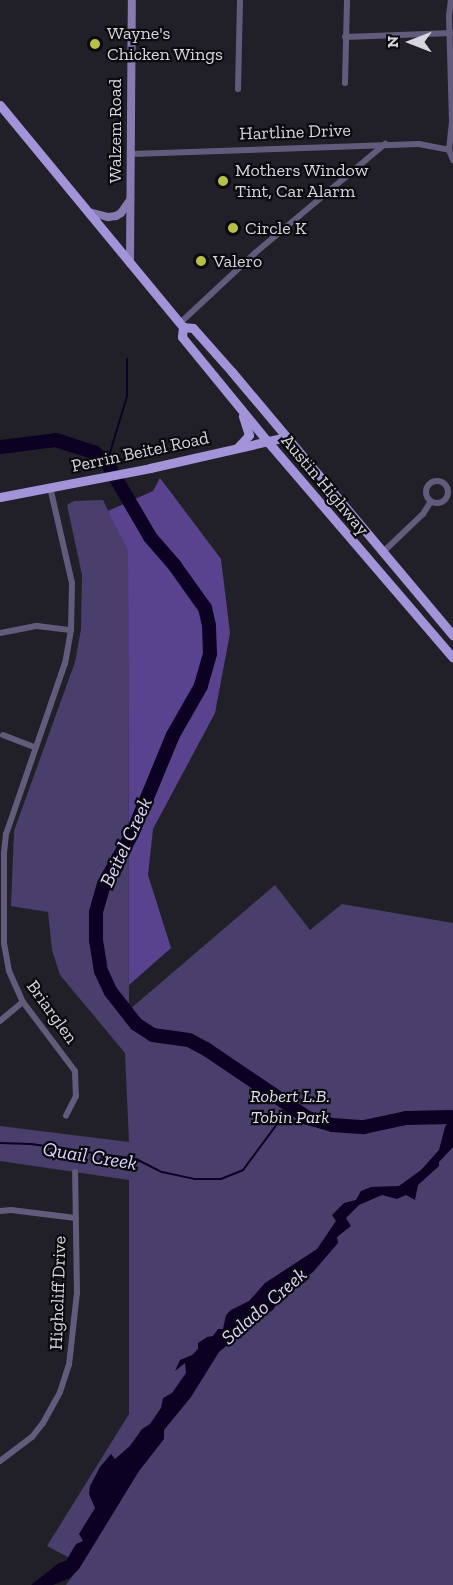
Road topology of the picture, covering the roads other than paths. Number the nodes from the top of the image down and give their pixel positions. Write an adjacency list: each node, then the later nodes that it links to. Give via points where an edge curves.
1 (132, 0): 12 (main road, Walzem Road)
2 (240, 0): 8 (street)
3 (346, 0): 6 (street)
4 (451, 0): 5 (street)
5 (451, 34): 6 (street); 11 (street)
6 (345, 37): 7 (street)
7 (345, 83)
8 (238, 89)
9 (0, 105): 15 (main road, Austin Highway)
10 (386, 144): 11 (street, Hartline Drive, via 433,145); 12 (street, Hartline Drive); 17 (street, via 255,253)
11 (449, 150): 13 (street)
12 (132, 154): 14 (main road, Walzem Road)
13 (453, 160)
14 (132, 197): 15 (main road, via 116,216); 16 (main road, Walzem Road)
15 (89, 212): 16 (main road, Austin Highway)
16 (130, 263): 17 (main road, Austin Highway)
17 (182, 325): 18 (main road, Austin Highway, via 182,337); 19 (main road, Austin Highway, via 193,328)
18 (239, 406): 20 (main road, Austin Highway); 21 (main road, via 249,435)
19 (286, 437): 20 (main road, Perrin Beitel Road); 25 (main road, Austin Highway)
20 (268, 442): 21 (main road, Perrin Beitel Road); 29 (main road, Austin Highway)
21 (236, 449): 22 (main road, Perrin Beitel Road)
22 (50, 487): 23 (main road, Perrin Beitel Road); 26 (street, Briarglen, via 72,583)
23 (0, 497)
24 (431, 501): 25 (street, via 423,514)
25 (382, 553): 28 (main road, Austin Highway)
26 (71, 630): 27 (street, via 37,626); 31 (street, Briarglen, via 65,663)
27 (0, 633)
28 (453, 635)
29 (453, 658)
30 (3, 735): 31 (street)
31 (35, 747): 32 (street, Briarglen, via 11,816 4,852 6,957 13,985)
32 (23, 1002): 33 (street); 34 (street, Briarglen, via 75,1071 76,1096)
33 (0, 1021)
34 (66, 1116)
35 (75, 1172): 37 (street, Highcliff Drive)
36 (0, 1211): 37 (street)
37 (76, 1218): 38 (street, Highcliff Drive, via 75,1331 66,1376 44,1423)
38 (0, 1461)

